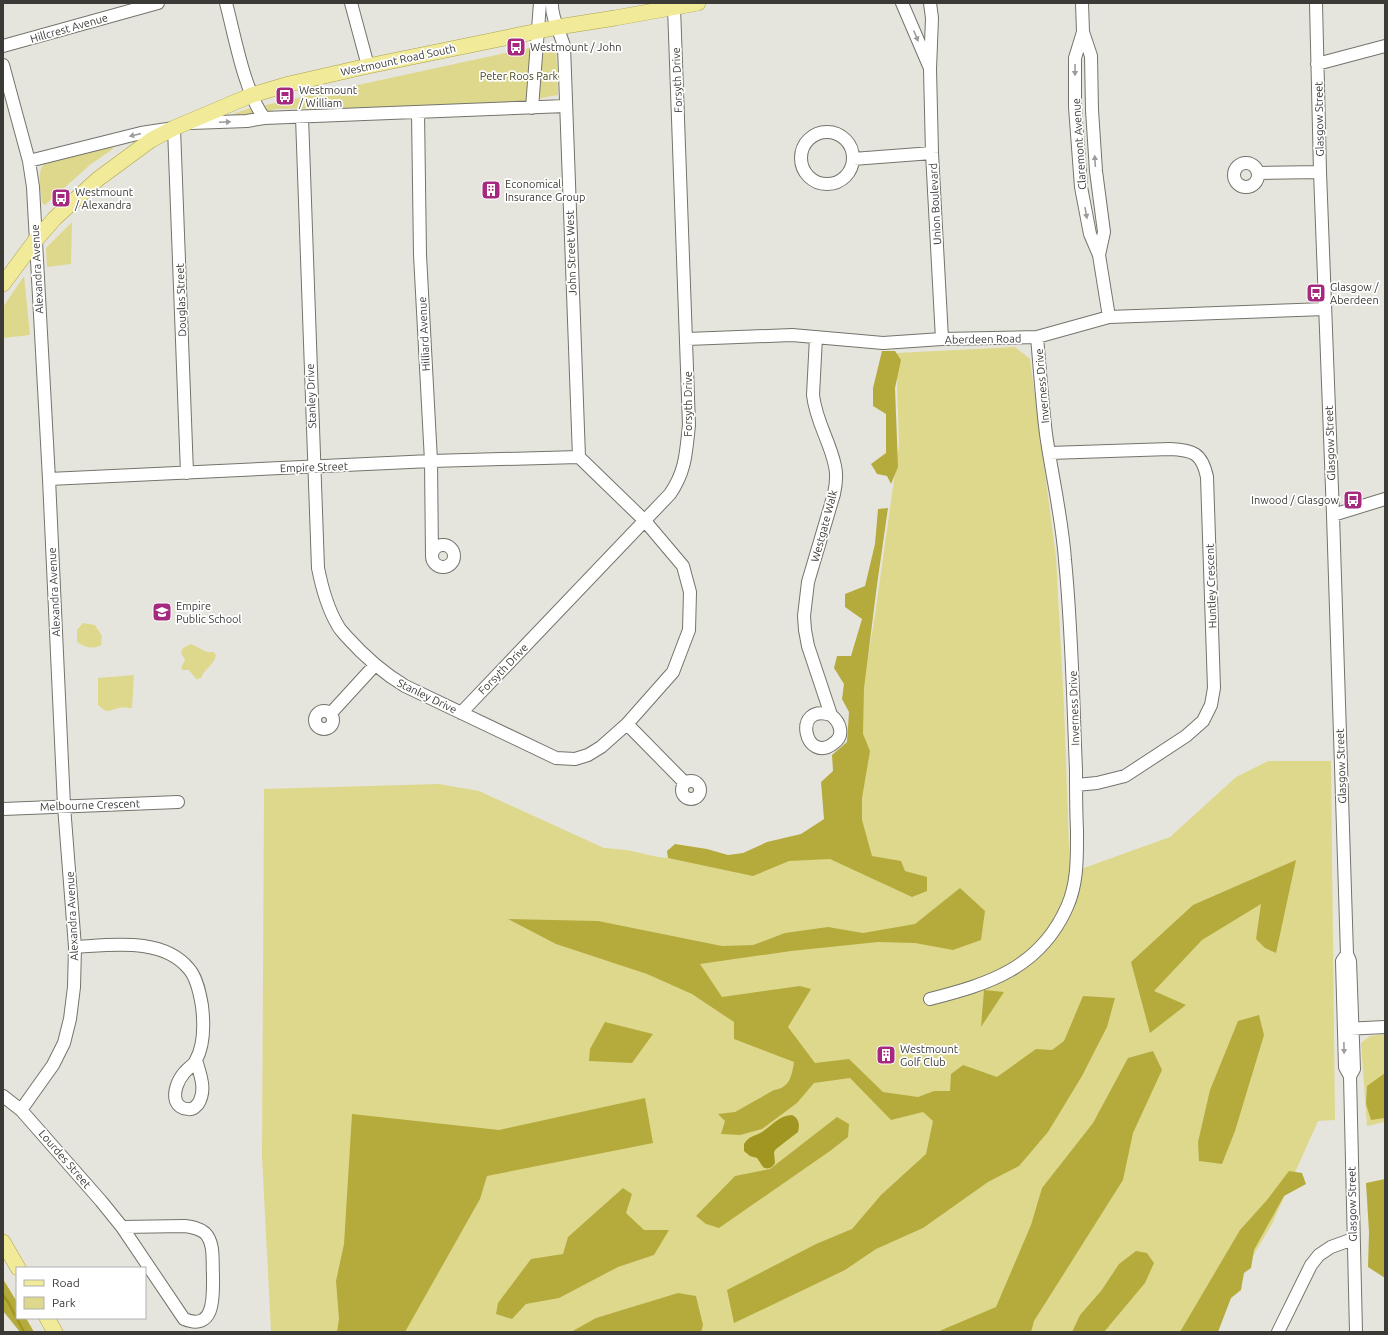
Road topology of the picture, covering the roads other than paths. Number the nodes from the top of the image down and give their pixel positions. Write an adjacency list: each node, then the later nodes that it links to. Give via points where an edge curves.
1 (158, 3): 15 (street, Hillcrest Avenue)
2 (226, 3): 21 (street)
3 (352, 3): 19 (street)
4 (540, 3): 13 (street)
5 (552, 3): 12 (street, John Street West, via 552,12)
6 (698, 3): 11 (main road, Westmount Road South)
7 (902, 3): 20 (street, Union Boulevard, one-way to 20)
8 (930, 3): 20 (street, Union Boulevard)
9 (1082, 3): 14 (street, Claremont Avenue)
10 (1316, 3): 17 (street, Glasgow Street)
11 (674, 7): 12 (main road, Westmount Road South); 41 (street, Forsyth Drive)
12 (558, 27): 13 (main road, Westmount Road South); 22 (street, John Street West, via 564,46)
13 (538, 31): 19 (main road, Westmount Road South); 23 (street)
14 (1084, 32): 34 (street, Claremont Avenue, one-way to 14, via 1104,232 1095,163 1091,56); 34 (street, Claremont Avenue, one-way to 34, via 1075,58 1075,107 1081,187 1090,234)
15 (3, 46)
16 (1385, 46): 17 (street)
17 (1318, 64): 31 (street, Glasgow Street)
18 (3, 65): 30 (street, Alexandra Avenue)
19 (368, 66): 21 (main road, Westmount Road South)
20 (930, 69): 28 (street, Union Boulevard)
21 (252, 95): 26 (street); 27 (main road, Westmount Road South)
22 (566, 106): 23 (street, Westmount Road South); 43 (street, John Street West)
23 (532, 108): 24 (street, Westmount Road South)
24 (418, 112): 25 (street, Westmount Road South); 44 (street, Hilliard Avenue, via 420,255)
25 (302, 116): 26 (street, Westmount Road South); 45 (street, Stanley Drive)
26 (264, 118): 27 (street, Westmount Road South, one-way to 26)
27 (180, 125): 30 (street, Westmount Road South, one-way to 30); 33 (main road, Westmount Road South, via 151,140 98,178); 46 (street, Douglas Street)
28 (932, 153): 29 (street); 40 (street, Union Boulevard)
29 (853, 159): 29 (street, via 849,144 842,137 828,132 810,138 801,156 806,174 816,182 824,184 842,180 851,169)
30 (29, 160): 33 (street, Alexandra Avenue)
31 (1320, 172): 32 (street); 36 (street, Glasgow Street)
32 (1258, 173)
33 (35, 241): 35 (main road, Westmount Road South); 47 (street, Alexandra Avenue)
34 (1099, 255): 37 (street, Claremont Avenue)
35 (3, 284)
36 (1325, 309): 37 (street, Aberdeen Road); 49 (street, Glasgow Street)
37 (1109, 317): 39 (street, Aberdeen Road)
38 (816, 337): 40 (street, Aberdeen Road, via 883,343); 41 (street, Aberdeen Road, via 792,334); 55 (street, Westgate Walk, via 814,404 836,467 836,480 808,582 805,630)
39 (1037, 337): 40 (street, Aberdeen Road); 42 (street, Inverness Drive)
40 (942, 339)
41 (687, 340): 50 (street, Forsyth Drive, via 689,425 686,461 670,494)
42 (1049, 453): 58 (street, Inverness Drive, via 1065,558 1072,640); 58 (street, Huntley Crescent, via 1183,450 1198,456 1204,464 1207,477 1214,688 1211,705 1203,721 1186,736 1125,776)
43 (579, 457): 44 (street, Empire Street); 50 (street, Stanley Drive)
44 (431, 462): 45 (street, Empire Street); 51 (street, Hilliard Avenue)
45 (314, 467): 46 (street, Empire Street); 52 (street, Stanley Drive, via 318,568 324,595 337,625)
46 (187, 473): 47 (street, Empire Street)
47 (49, 479): 60 (street, Alexandra Avenue)
48 (1385, 499): 49 (street)
49 (1333, 515): 65 (street, Glasgow Street, via 1347,954 1342,961)
50 (645, 521): 54 (street, Forsyth Drive); 56 (street, Stanley Drive, via 684,566 690,592 689,630 673,672)
51 (432, 556)
52 (375, 665): 53 (street); 54 (street, Stanley Drive, via 405,686)
53 (331, 713)
54 (461, 713): 56 (street, Stanley Drive, via 556,758 588,755)
55 (831, 714)
56 (627, 724): 57 (street)
57 (685, 783)
58 (1076, 786): 63 (street, Inverness Drive, via 1077,865 1072,895 1057,926 1028,960 1012,970 970,989)
59 (178, 802): 60 (street, Melbourne Crescent)
60 (64, 806): 61 (street, Melbourne Crescent); 62 (street, Alexandra Avenue)
61 (3, 809)
62 (75, 947): 66 (street, via 142,946 169,953 180,960 195,980 202,1006 203,1039); 68 (street, Alexandra Avenue, via 74,987 64,1043 53,1065)
63 (930, 999)
64 (1385, 1027): 65 (street)
65 (1348, 1029): 70 (street, Glasgow Street, via 1345,1067 1350,1076)
66 (196, 1060)
67 (3, 1096): 68 (street, Lourdes Street)
68 (21, 1110): 69 (street, Lourdes Street)
69 (122, 1227): 69 (street, Lourdes Street, via 184,1319 193,1322 206,1317 213,1300 212,1249 205,1233 194,1227 185,1226)
70 (1353, 1239): 75 (street, via 1318,1255); 76 (street, Glasgow Street)
71 (3, 1242): 72 (main road)
72 (17, 1267)
73 (48, 1319): 74 (main road)
74 (55, 1332)
75 (1278, 1332)
76 (1356, 1332)

